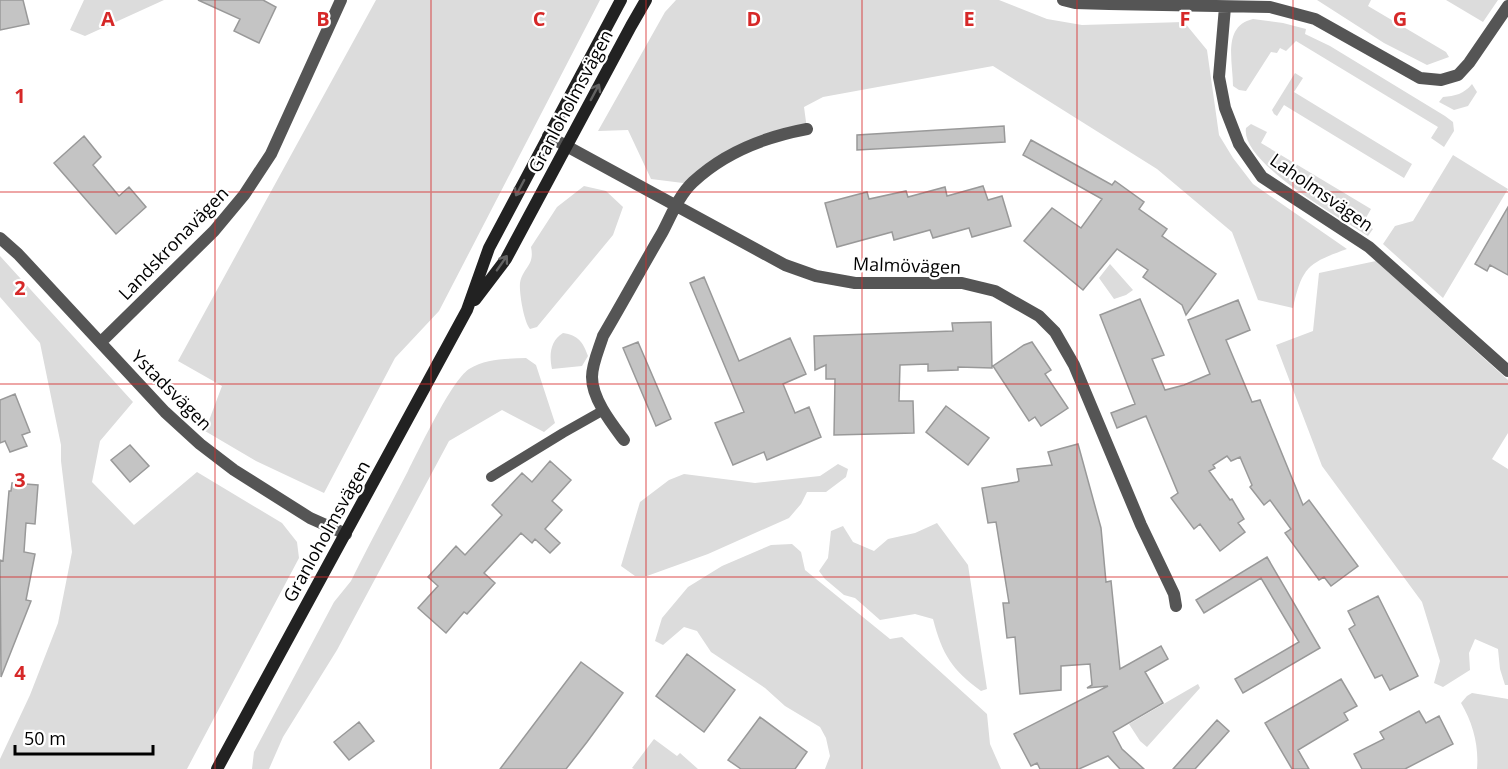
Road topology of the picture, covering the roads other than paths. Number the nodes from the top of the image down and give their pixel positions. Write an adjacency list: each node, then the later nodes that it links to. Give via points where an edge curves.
1 (341, 0): 13 (street, Landskronavägen, via 272,154 244,195 214,231)
2 (621, 0): 8 (street, Granloholmsvägen)
3 (646, 0): 9 (street, Granloholmsvägen, one-way to 3)
4 (1063, 0): 6 (street)
5 (1508, 6): 6 (street, via 1469,63 1458,75 1441,80 1420,78 1315,20 1270,7)
6 (1225, 7): 14 (street, Laholmsvägen, via 1219,77 1225,108 1239,144 1262,177 1369,247)
7 (807, 129): 10 (street, via 774,135 741,149 691,184)
8 (548, 136): 9 (street, Malmövägen); 12 (street, Granloholmsvägen, one-way to 12, via 489,248)
9 (565, 147): 10 (street, Malmövägen); 12 (street, Granloholmsvägen, one-way to 9, via 506,259)
10 (676, 206): 15 (street, via 603,336 595,358 592,378); 19 (street, Malmövägen, via 784,265 816,276 855,283 962,283 995,291 1039,316 1055,332 1074,364)
11 (0, 238): 13 (street, Ystadsvägen)
12 (467, 310): 18 (street, Granloholmsvägen)
13 (101, 342): 18 (street, Ystadsvägen, via 200,444 310,518)
14 (1508, 371)
15 (603, 411): 16 (street); 17 (lane)
16 (624, 440)
17 (491, 477)
18 (346, 534): 20 (street, Granloholmsvägen)
19 (1176, 606)
20 (217, 769)

